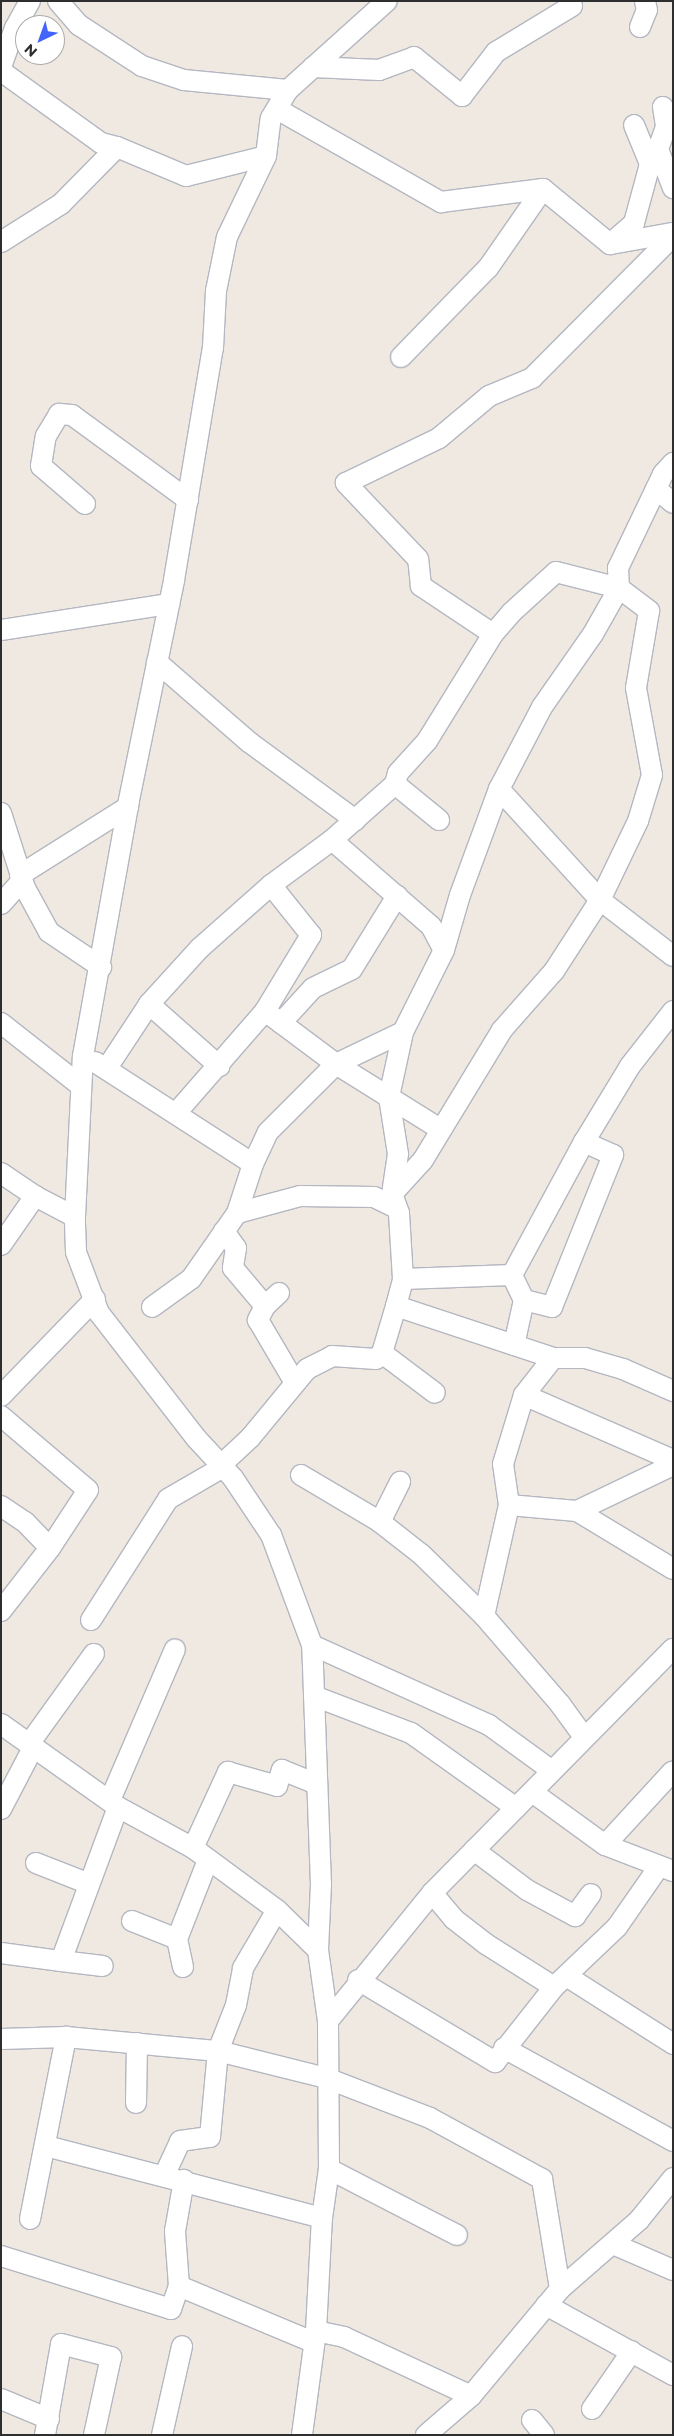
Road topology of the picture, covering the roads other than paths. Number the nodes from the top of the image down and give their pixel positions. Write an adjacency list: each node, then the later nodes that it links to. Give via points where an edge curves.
1 (30, 1): 8 (street, via 15,28)
2 (58, 1): 9 (street, via 79,25 142,66 184,80)
3 (387, 1): 7 (street)
4 (645, 1): 6 (street, via 647,10)
5 (572, 6): 7 (street, via 496,52 462,96 414,57 379,70)
6 (640, 27)
7 (313, 67): 9 (street)
8 (1, 69): 13 (street, via 101,143)
9 (288, 90): 11 (street)
10 (663, 106): 15 (street, via 666,127)
11 (277, 109): 14 (street, via 271,118); 17 (street, via 441,202)
12 (634, 125): 15 (street)
13 (118, 147): 14 (street, via 186,176); 19 (street, via 61,204)
14 (266, 156): 24 (street, via 227,237 216,291 213,348)
15 (654, 157): 16 (street); 20 (street, via 634,223)
16 (673, 188)
17 (543, 189): 20 (street); 21 (street, via 488,268)
18 (673, 235): 20 (street); 30 (street, via 532,378 489,396 439,438 346,483 418,559 421,586)
19 (1, 242)
20 (610, 244)
21 (401, 357)
22 (673, 463): 23 (street)
23 (656, 489): 25 (street); 27 (street, via 618,568)
24 (188, 500): 26 (street, via 72,416 59,414 46,436 41,466); 28 (street)
25 (673, 502)
26 (85, 504)
27 (619, 588): 30 (street, via 556,572); 33 (street, via 593,634 542,707); 42 (street, via 649,611 636,688 652,774 638,821)
28 (169, 604): 29 (street); 31 (street)
29 (1, 630)
30 (493, 634): 32 (street, via 427,740 398,773)
31 (157, 662): 34 (street); 36 (street, via 249,742)
32 (395, 784): 36 (street); 37 (street)
33 (499, 789): 42 (street); 44 (street, via 460,895)
34 (128, 807): 39 (street); 46 (street)
35 (1, 812): 39 (street)
36 (355, 820): 38 (street)
37 (439, 820)
38 (332, 840): 40 (street); 41 (street)
39 (21, 878): 43 (street); 46 (street, via 49,932)
40 (271, 885): 47 (street, via 200,948); 49 (street, via 311,935)
41 (397, 896): 44 (street, via 432,926); 49 (street, via 352,969 313,988)
42 (600, 900): 45 (street); 59 (street, via 554,971 502,1030)
43 (1, 904)
44 (444, 950): 51 (street)
45 (673, 956)
46 (101, 967): 52 (street)
47 (150, 1004): 54 (street); 55 (street)
48 (673, 1012): 60 (street, via 630,1066)
49 (273, 1017): 53 (street); 54 (street)
50 (1, 1023): 56 (street)
51 (403, 1032): 53 (street); 57 (street)
52 (83, 1056): 55 (street); 56 (street)
53 (336, 1064): 57 (street); 61 (street, via 268,1132)
54 (219, 1066): 58 (street)
55 (107, 1068): 58 (street)
56 (81, 1086): 66 (street)
57 (389, 1097): 59 (street); 64 (street, via 398,1154)
58 (177, 1112): 61 (street)
59 (440, 1128): 64 (street, via 423,1160)
60 (584, 1142): 69 (street); 72 (street, via 613,1155 552,1307)
61 (253, 1164): 65 (street)
62 (1, 1173): 63 (street)
63 (35, 1196): 66 (street); 68 (street)
64 (394, 1201): 65 (street, via 374,1197 300,1196); 70 (street)
65 (237, 1213): 67 (street)
66 (74, 1217): 71 (street, via 76,1252)
67 (224, 1232): 74 (street, via 191,1279); 78 (street, via 236,1248 233,1268 272,1300 258,1320)
68 (1, 1245)
69 (512, 1275): 70 (street); 72 (street)
70 (403, 1279): 73 (street)
71 (95, 1299): 82 (street); 86 (street, via 99,1313)
72 (524, 1300): 75 (street)
73 (396, 1306): 75 (street); 76 (street)
74 (152, 1307)
75 (514, 1345): 77 (street)
76 (382, 1353): 78 (street, via 376,1359 332,1356 307,1369); 80 (street)
77 (554, 1358): 79 (street, via 585,1358 623,1369); 81 (street)
78 (294, 1381): 86 (street, via 250,1438)
79 (673, 1391)
80 (435, 1393)
81 (524, 1395): 84 (street); 89 (street, via 503,1464)
82 (1, 1396)
83 (1, 1416): 93 (street, via 88,1490)
84 (673, 1460)
85 (673, 1465): 91 (street)
86 (222, 1466): 97 (street, via 168,1500); 98 (street, via 271,1534)
87 (301, 1475): 92 (street)
88 (400, 1482): 92 (street)
89 (509, 1505): 91 (street); 96 (street)
90 (1, 1506): 93 (street, via 25,1522)
91 (577, 1510): 94 (street)
92 (380, 1522): 96 (street, via 421,1554)
93 (50, 1548): 95 (street)
94 (673, 1569)
95 (1, 1612)
96 (484, 1616): 104 (street, via 560,1704)
97 (91, 1620)
98 (312, 1645): 102 (street); 106 (street, via 489,1725)
99 (175, 1649): 110 (street)
100 (672, 1650): 104 (street)
101 (94, 1654): 105 (street)
102 (314, 1696): 108 (street); 111 (street, via 411,1733)
103 (1, 1724): 105 (street)
104 (584, 1737): 106 (street)
105 (32, 1745): 110 (street); 112 (street)
106 (551, 1770): 109 (street)
107 (673, 1771): 113 (street)
108 (317, 1784): 115 (street, via 282,1770 276,1786 228,1772); 124 (street, via 321,1885)
109 (532, 1792): 111 (street); 113 (street)
110 (114, 1804): 115 (street); 118 (street)
111 (516, 1808): 114 (street)
112 (1, 1809)
113 (605, 1845): 117 (street)
114 (474, 1850): 119 (street); 120 (street, via 527,1890 575,1916)
115 (200, 1854): 121 (street); 123 (street)
116 (36, 1863): 118 (street)
117 (665, 1870): 130 (street, via 617,1926)
118 (88, 1883): 126 (street)
119 (432, 1893): 129 (street); 130 (street, via 454,1919 486,1944)
120 (592, 1894)
121 (277, 1910): 124 (street); 137 (street, via 243,1968 236,2005)
122 (132, 1921): 123 (street)
123 (177, 1939): 128 (street)
124 (318, 1950): 131 (street)
125 (1, 1953): 126 (street)
126 (62, 1961): 127 (street)
127 (103, 1966)
128 (183, 1968)
129 (358, 1980): 131 (street); 136 (street, via 495,2062)
130 (561, 1982): 135 (street); 136 (street)
131 (328, 2021): 138 (street)
132 (66, 2037): 133 (street); 134 (street); 141 (street)
133 (1, 2039)
134 (137, 2043): 137 (street); 139 (street)
135 (673, 2044)
136 (504, 2048): 140 (street)
137 (218, 2051): 138 (street); 143 (street, via 210,2137 180,2141)
138 (326, 2078): 142 (street); 153 (street, via 430,2118 542,2179)
139 (136, 2103)
140 (673, 2141)
141 (46, 2146): 143 (street); 147 (street)
142 (329, 2169): 146 (street); 148 (street)
143 (164, 2176): 145 (street)
144 (673, 2178): 149 (street)
145 (184, 2180): 146 (street); 152 (street, via 175,2230)
146 (322, 2218): 155 (street)
147 (30, 2219)
148 (457, 2235)
149 (613, 2244): 151 (street); 153 (street)
150 (1, 2256): 152 (street, via 171,2309)
151 (673, 2270)
152 (179, 2286): 155 (street)
153 (560, 2289): 154 (street)
154 (546, 2305): 157 (street); 159 (street)
155 (314, 2336): 159 (street, via 344,2337); 165 (street)
156 (182, 2346): 164 (street)
157 (632, 2351): 158 (street); 161 (street)
158 (673, 2375)
159 (471, 2396): 166 (street)
160 (1, 2399): 162 (street)
161 (592, 2409)
162 (47, 2427): 163 (street, via 61,2344 111,2357)
163 (94, 2435)
164 (162, 2435)
165 (302, 2435)
166 (426, 2435)

